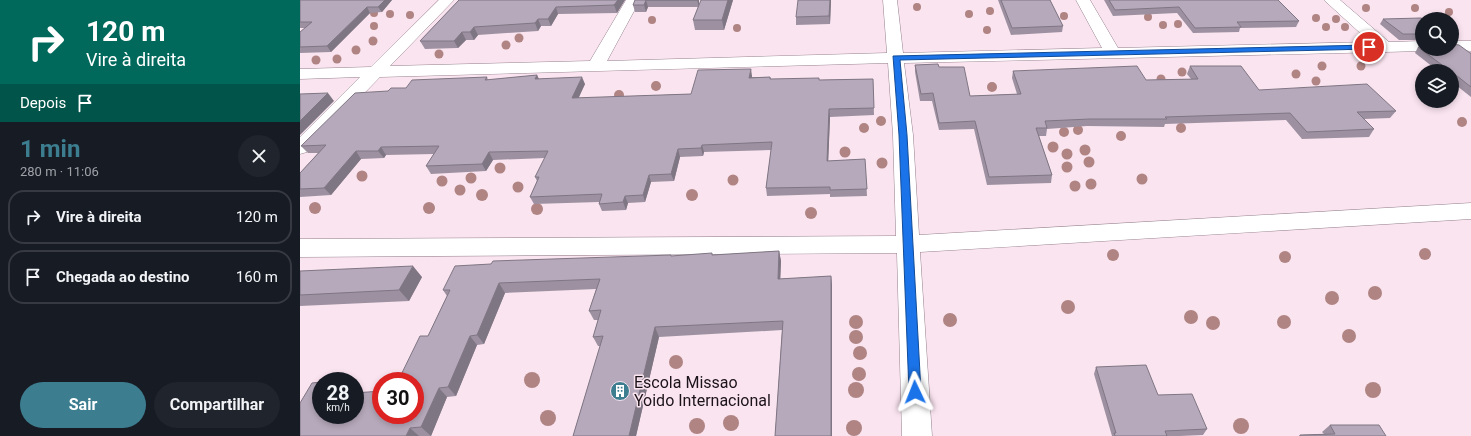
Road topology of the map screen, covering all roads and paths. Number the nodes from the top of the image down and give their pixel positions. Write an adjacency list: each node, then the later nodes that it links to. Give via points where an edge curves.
1 (447, 0): 13 (street)
2 (633, 0): 12 (street)
3 (890, 0): 11 (street)
4 (1083, 0): 10 (street)
5 (1331, 0): 9 (street)
6 (1415, 46): 9 (street)
7 (1459, 46): 8 (street)
8 (1471, 46)
9 (1385, 47): 10 (street)
10 (1113, 52): 11 (street)
11 (896, 58): 12 (street); 17 (street)
12 (596, 66): 13 (street)
13 (377, 72): 14 (street); 15 (street)
14 (300, 74)
15 (300, 148)
16 (1471, 211): 17 (street)
17 (909, 244): 18 (street); 19 (street)
18 (300, 248)
19 (917, 436)

